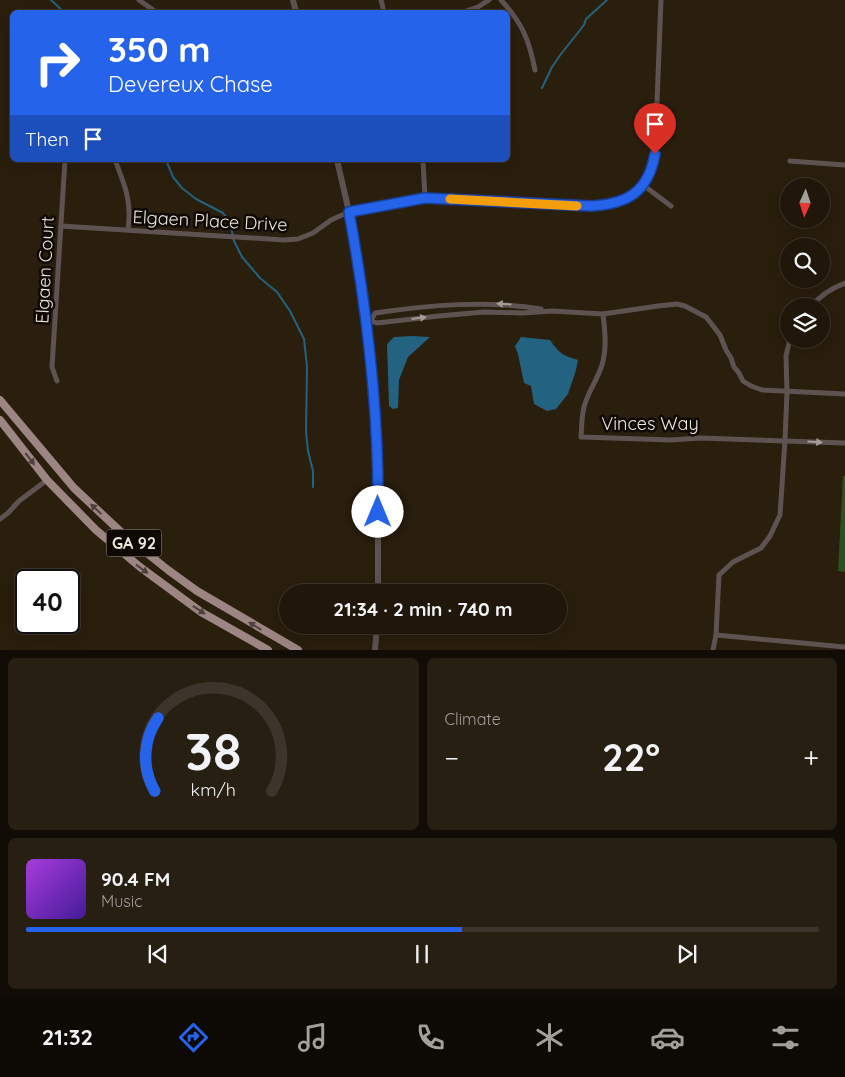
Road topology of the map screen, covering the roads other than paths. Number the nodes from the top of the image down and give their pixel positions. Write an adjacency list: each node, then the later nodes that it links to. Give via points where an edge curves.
1 (139, 0): 5 (street)
2 (488, 0): 6 (street)
3 (501, 0): 7 (street)
4 (661, 0): 16 (street, via 655,154)
5 (153, 10)
6 (469, 10)
7 (510, 10)
8 (510, 11): 9 (street, via 524,32)
9 (535, 70)
10 (790, 160): 15 (street)
11 (65, 162): 20 (street, Elgaen Court)
12 (116, 162): 21 (street, via 128,192)
13 (337, 162): 19 (street)
14 (423, 162): 17 (street)
15 (845, 165)
16 (643, 186): 17 (street, Elgaen Place Drive, via 620,202 591,206); 18 (street)
17 (425, 198): 19 (street, Elgaen Place Drive)
18 (671, 206)
19 (349, 212): 21 (street, Elgaen Place Drive, via 331,220 313,234 298,239); 26 (street)
20 (61, 226): 21 (street, Elgaen Place Drive); 28 (street, Elgaen Court, via 52,367)
21 (128, 230)
22 (845, 283): 23 (street)
23 (818, 298)
24 (552, 311): 25 (street); 26 (street, one-way to 24); 26 (street, one-way to 26, via 508,304 468,304 375,313)
25 (603, 314): 29 (street, via 668,304 685,306 706,317 715,327 743,381 762,390); 33 (street, Vinces Way, via 605,354 582,412 581,436)
26 (368, 321): 37 (street, via 377,429)
27 (788, 348): 29 (street)
28 (57, 381)
29 (787, 391): 30 (street); 33 (street)
30 (845, 394)
31 (0, 400): 42 (main road, GA 92, one-way to 31, via 197,591 122,533 74,488)
32 (0, 420): 35 (main road, GA 92, one-way to 35)
33 (785, 440): 34 (street, Vinces Way, one-way to 34); 39 (street, via 780,515 761,548 733,562 719,575)
34 (845, 443)
35 (47, 480): 36 (street); 41 (main road, GA 92, one-way to 41, via 96,530 140,567 201,612)
36 (0, 519)
37 (378, 584)
38 (377, 634): 43 (street)
39 (716, 635): 40 (street); 44 (street)
40 (845, 647)
41 (268, 650)
42 (298, 650)
43 (376, 650)
44 (713, 650)

